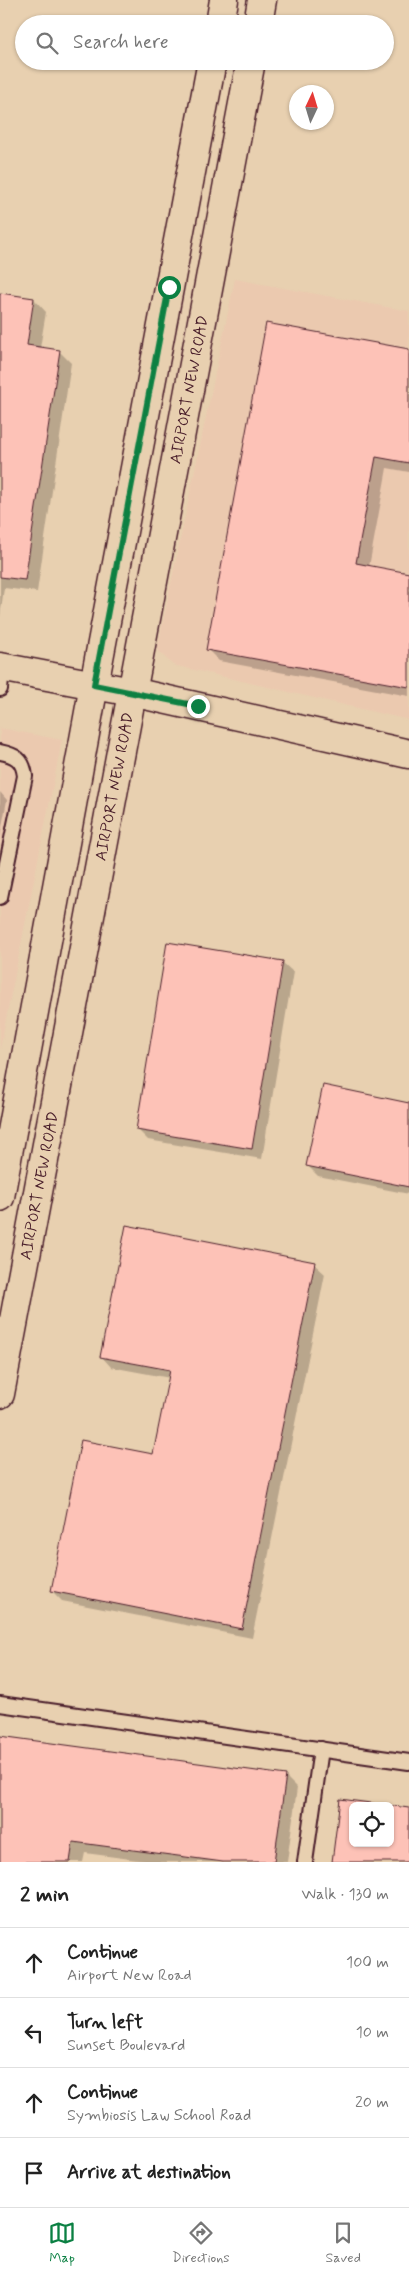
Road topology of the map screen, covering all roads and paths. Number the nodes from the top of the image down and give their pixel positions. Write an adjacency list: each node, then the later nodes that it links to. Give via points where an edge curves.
1 (224, 0): 3 (main road)
2 (262, 0): 4 (main road)
3 (222, 15)
4 (260, 15)
5 (210, 70): 8 (main road)
6 (249, 70): 9 (main road, AIRPORT NEW ROAD)
7 (1, 674): 8 (main road)
8 (94, 685): 9 (main road); 13 (main road)
9 (132, 692): 11 (main road); 15 (main road, AIRPORT NEW ROAD)
10 (0, 752): 12 (lane, via 16,755 24,765 25,776)
11 (409, 754)
12 (0, 897)
13 (5, 1147): 14 (main road)
14 (0, 1197)
15 (0, 1394)
16 (0, 1704): 17 (lane)
17 (321, 1749): 18 (lane); 19 (lane)
18 (409, 1762)
19 (305, 1862)

